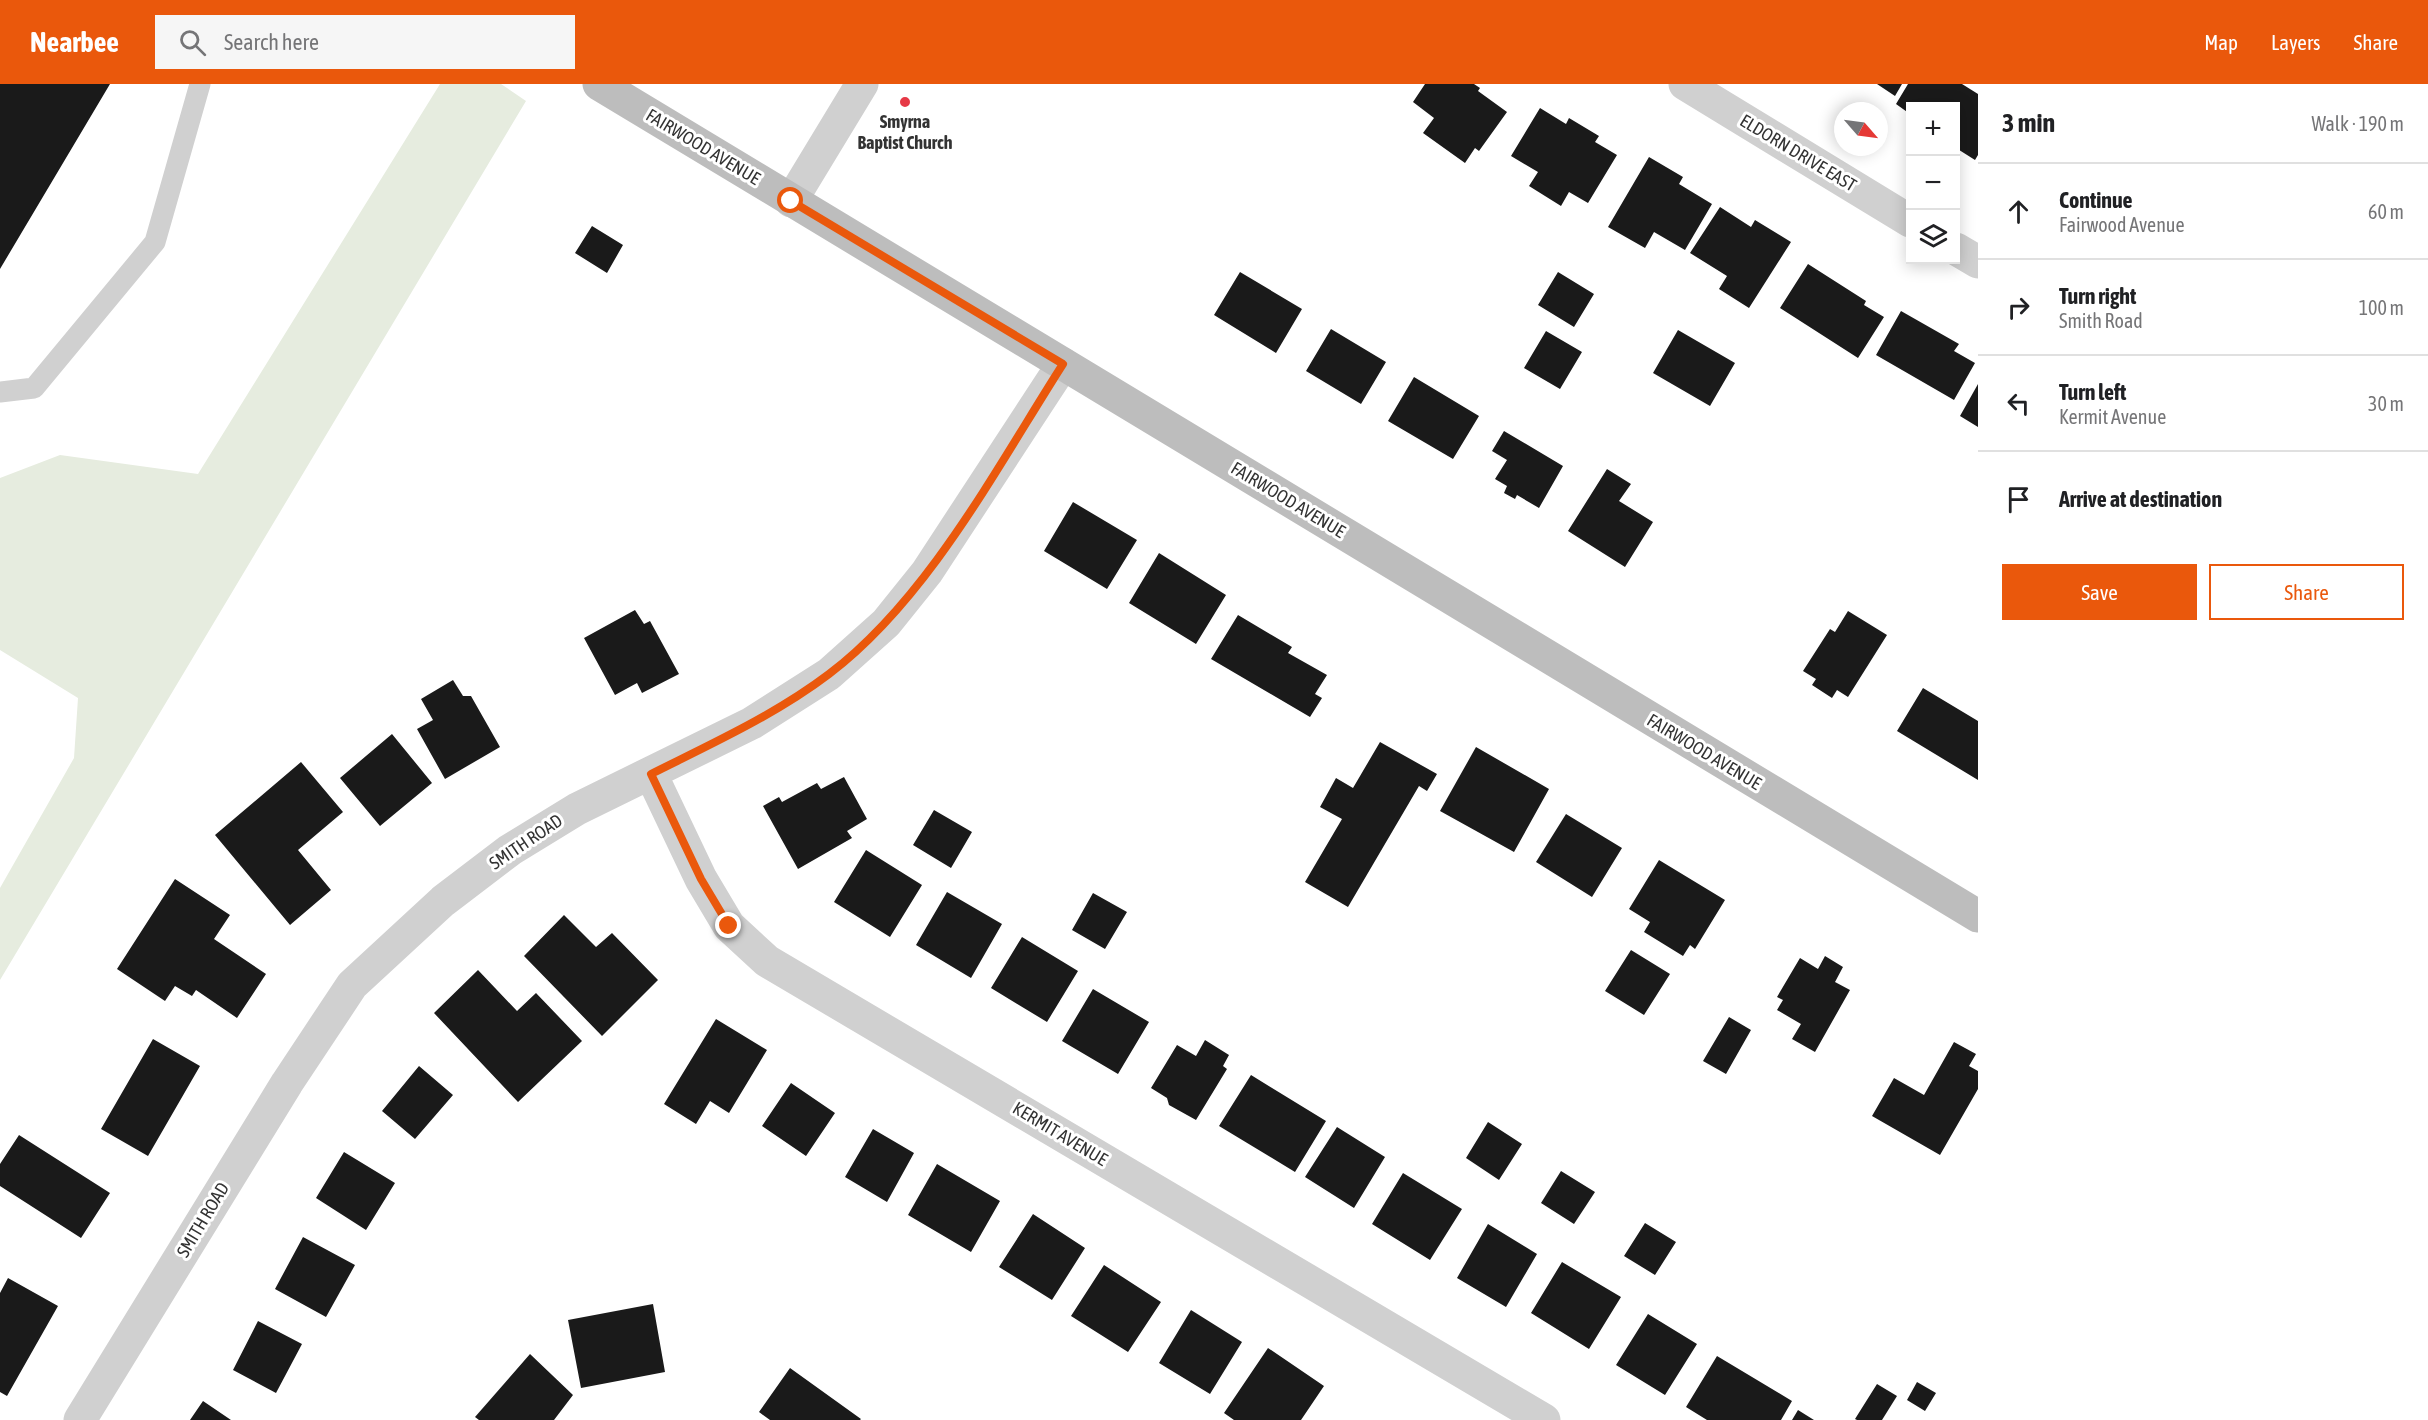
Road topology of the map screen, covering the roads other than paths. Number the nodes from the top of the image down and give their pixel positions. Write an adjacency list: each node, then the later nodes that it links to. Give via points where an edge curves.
1 (200, 84): 10 (lane, via 155,242 34,388)
2 (599, 84): 5 (street, FAIRWOOD AVENUE)
3 (862, 84): 5 (street)
4 (1685, 84): 6 (street, ELDORN DRIVE EAST)
5 (791, 201): 9 (street, FAIRWOOD AVENUE)
6 (1906, 218)
7 (1960, 251): 8 (street)
8 (1978, 262)
9 (1063, 364): 11 (street, SMITH ROAD, via 958,527 885,623 829,674 752,723); 12 (street, FAIRWOOD AVENUE)
10 (0, 392)
11 (651, 774): 13 (street, SMITH ROAD, via 577,809 510,850 443,901 352,984); 14 (street, KERMIT AVENUE, via 701,879 729,926 767,961)
12 (1978, 916)
13 (81, 1420)
14 (1544, 1420)

